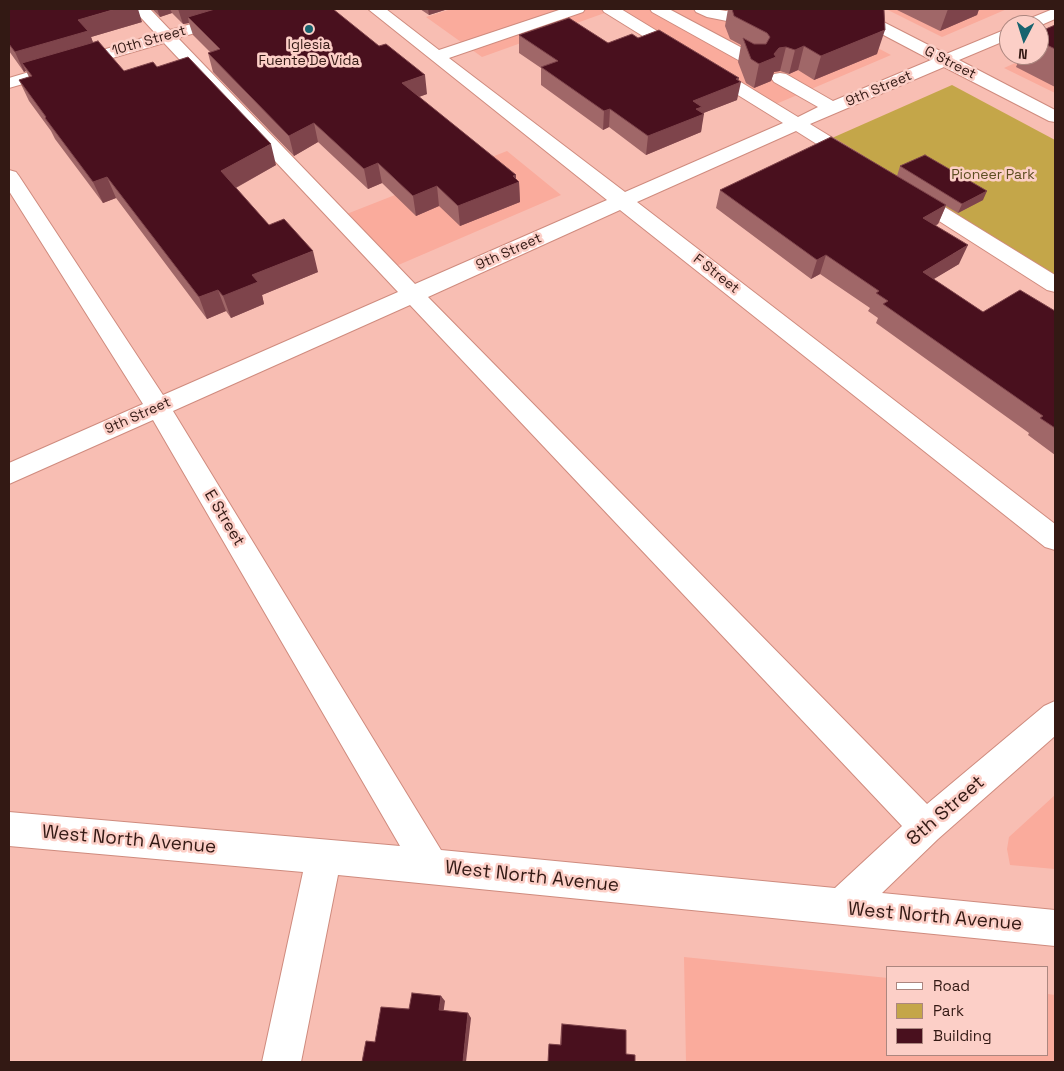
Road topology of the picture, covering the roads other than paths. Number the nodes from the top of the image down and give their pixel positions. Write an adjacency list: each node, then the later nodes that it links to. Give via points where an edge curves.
1 (141, 9): 12 (street)
2 (260, 9): 12 (street, 10th Street)
3 (376, 9): 14 (street, F Street)
4 (577, 9): 14 (street)
5 (610, 9): 21 (street)
6 (658, 9): 16 (street)
7 (702, 9): 8 (street, via 727,16)
8 (752, 9)
9 (846, 9): 15 (street, G Street)
10 (1031, 9): 11 (street)
11 (1051, 15)
12 (167, 36): 18 (street, 10th Street); 27 (street)
13 (999, 37): 15 (street, 9th Street)
14 (437, 56): 25 (street, F Street)
15 (945, 60): 19 (street, 9th Street); 20 (street, G Street)
16 (755, 62)
17 (780, 78): 19 (street)
18 (9, 83)
19 (832, 108): 21 (street, 9th Street)
20 (1055, 116)
21 (797, 124): 22 (street); 25 (street, 9th Street)
22 (875, 172)
23 (9, 176): 28 (street, E Street)
24 (898, 186): 26 (street)
25 (623, 202): 27 (street, 9th Street); 30 (street, F Street)
26 (1055, 285)
27 (413, 295): 28 (street, 9th Street); 32 (street)
28 (158, 407): 29 (street, 9th Street); 35 (street, E Street)
29 (9, 474)
30 (1055, 539)
31 (1055, 716): 32 (street, 8th Street)
32 (926, 827): 36 (street, 8th Street)
33 (9, 828): 34 (street, West North Avenue)
34 (324, 857): 35 (street, West North Avenue); 38 (street)
35 (431, 866): 36 (street, West North Avenue)
36 (840, 908): 37 (street, West North Avenue)
37 (1055, 928)
38 (282, 1062)

